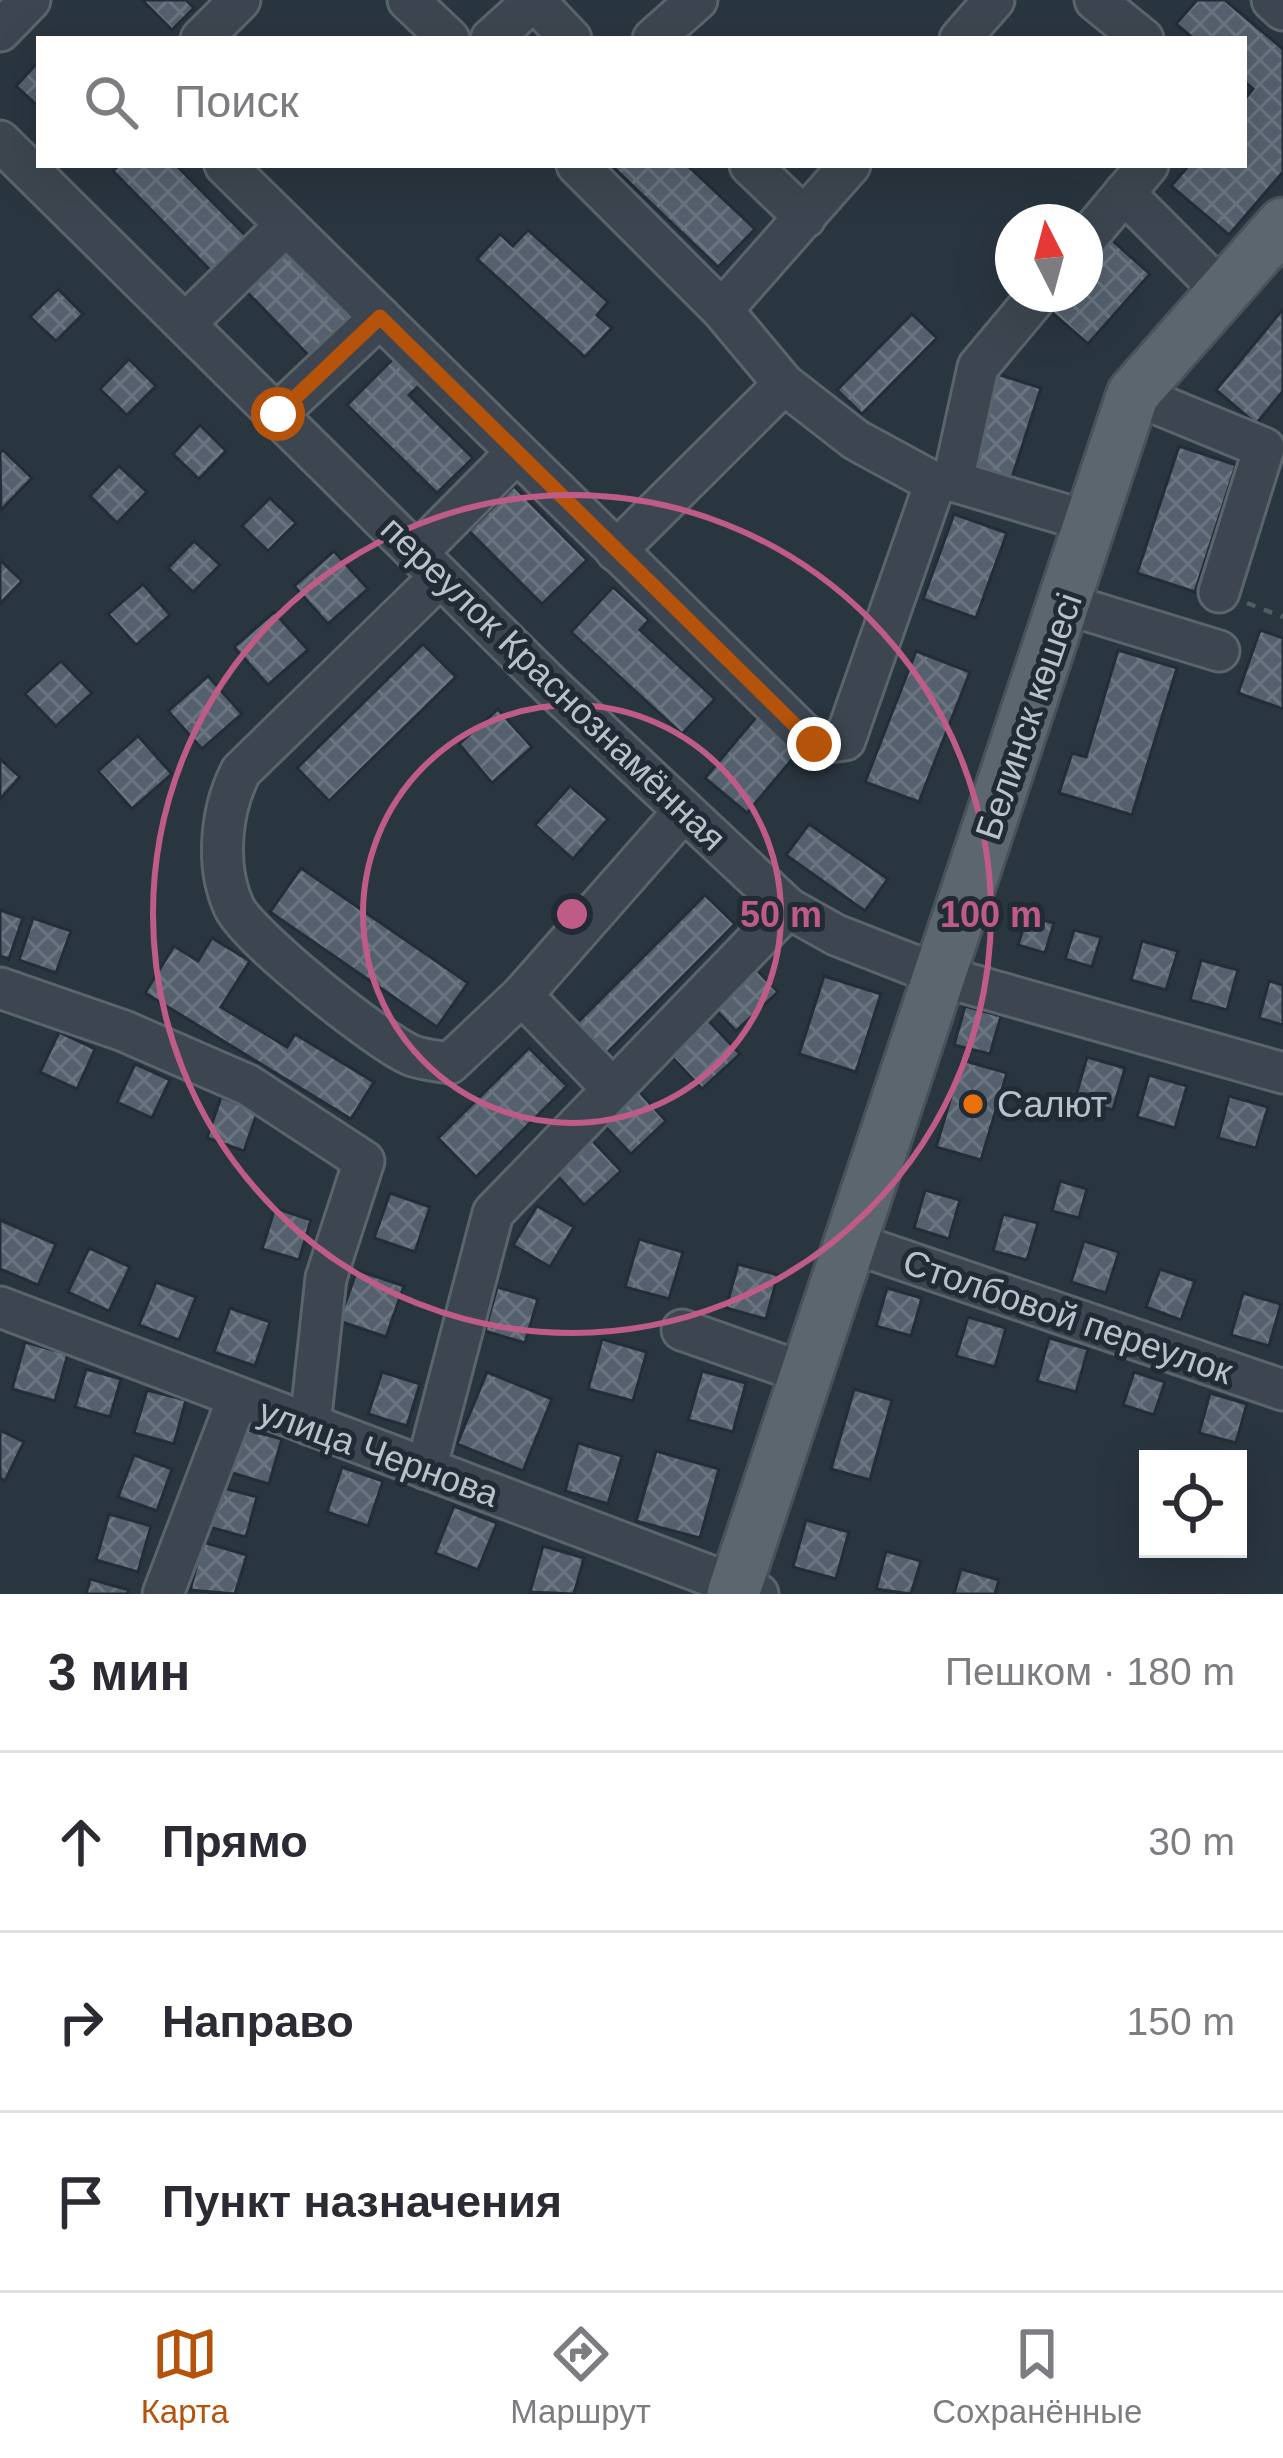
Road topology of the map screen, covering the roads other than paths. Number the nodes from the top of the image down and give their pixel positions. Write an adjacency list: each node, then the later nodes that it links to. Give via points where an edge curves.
1 (30, 0): 10 (street)
2 (240, 0): 11 (street)
3 (408, 0): 12 (street)
4 (697, 0): 15 (street)
5 (994, 0): 16 (street)
6 (1095, 0): 9 (street)
7 (1272, 0): 8 (street)
8 (1283, 10)
9 (1144, 23)
10 (0, 31)
11 (204, 36)
12 (446, 36)
13 (494, 36): 14 (street, via 534,0)
14 (568, 36)
15 (656, 36)
16 (963, 36)
17 (0, 141): 31 (street, переулок Краснознамённая)
18 (228, 168): 25 (street)
19 (580, 168): 28 (street)
20 (753, 168): 23 (street)
21 (847, 168): 23 (street)
22 (1136, 179): 24 (street); 27 (street)
23 (805, 218): 28 (street)
24 (1103, 218)
25 (286, 225): 30 (street); 31 (street)
26 (1279, 236): 27 (main road, Белинск көшесі)
27 (1220, 289): 33 (main road, Белинск көшесі)
28 (722, 310): 32 (street)
29 (1024, 312): 36 (street, via 978,367)
30 (380, 317): 34 (street); 35 (street)
31 (186, 323): 34 (street, переулок Краснознамённая)
32 (784, 384): 36 (street, via 856,440); 38 (street)
33 (1132, 394): 37 (main road, Белинск көшесі); 40 (street, via 1264,448)
34 (278, 414): 39 (street, переулок Краснознамённая)
35 (516, 453): 38 (street); 39 (street)
36 (944, 482): 37 (street); 38 (street, via 845,740 814,744)
37 (1093, 523): 41 (main road, Белинск көшесі)
38 (616, 551)
39 (429, 564): 43 (street, переулок Краснознамённая); 47 (street, via 241,772 225,802 234,908 268,949 411,1056 450,1064)
40 (1219, 592)
41 (1066, 604): 42 (street); 45 (main road, Белинск көшесі)
42 (1219, 651)
43 (684, 811): 44 (street, переулок Краснознамённая); 47 (street)
44 (788, 908): 45 (street, переулок Краснознамённая); 49 (street)
45 (941, 976): 48 (street, переулок Краснознамённая); 50 (main road, Белинск көшесі)
46 (0, 988): 56 (street, via 248,1085 364,1161 326,1278)
47 (522, 995): 49 (street)
48 (1283, 1073)
49 (612, 1088): 57 (street, via 493,1213)
50 (853, 1243): 53 (main road, Белинск көшесі); 54 (street, Столбовой переулок)
51 (0, 1307): 55 (street, улица Чернова)
52 (682, 1330): 53 (street)
53 (804, 1373): 58 (main road, Белинск көшесі)
54 (1283, 1390)
55 (237, 1400): 56 (street, улица Чернова); 59 (street)
56 (310, 1425): 57 (street, улица Чернова)
57 (427, 1469): 58 (street, улица Чернова)
58 (742, 1591)
59 (163, 1594)

